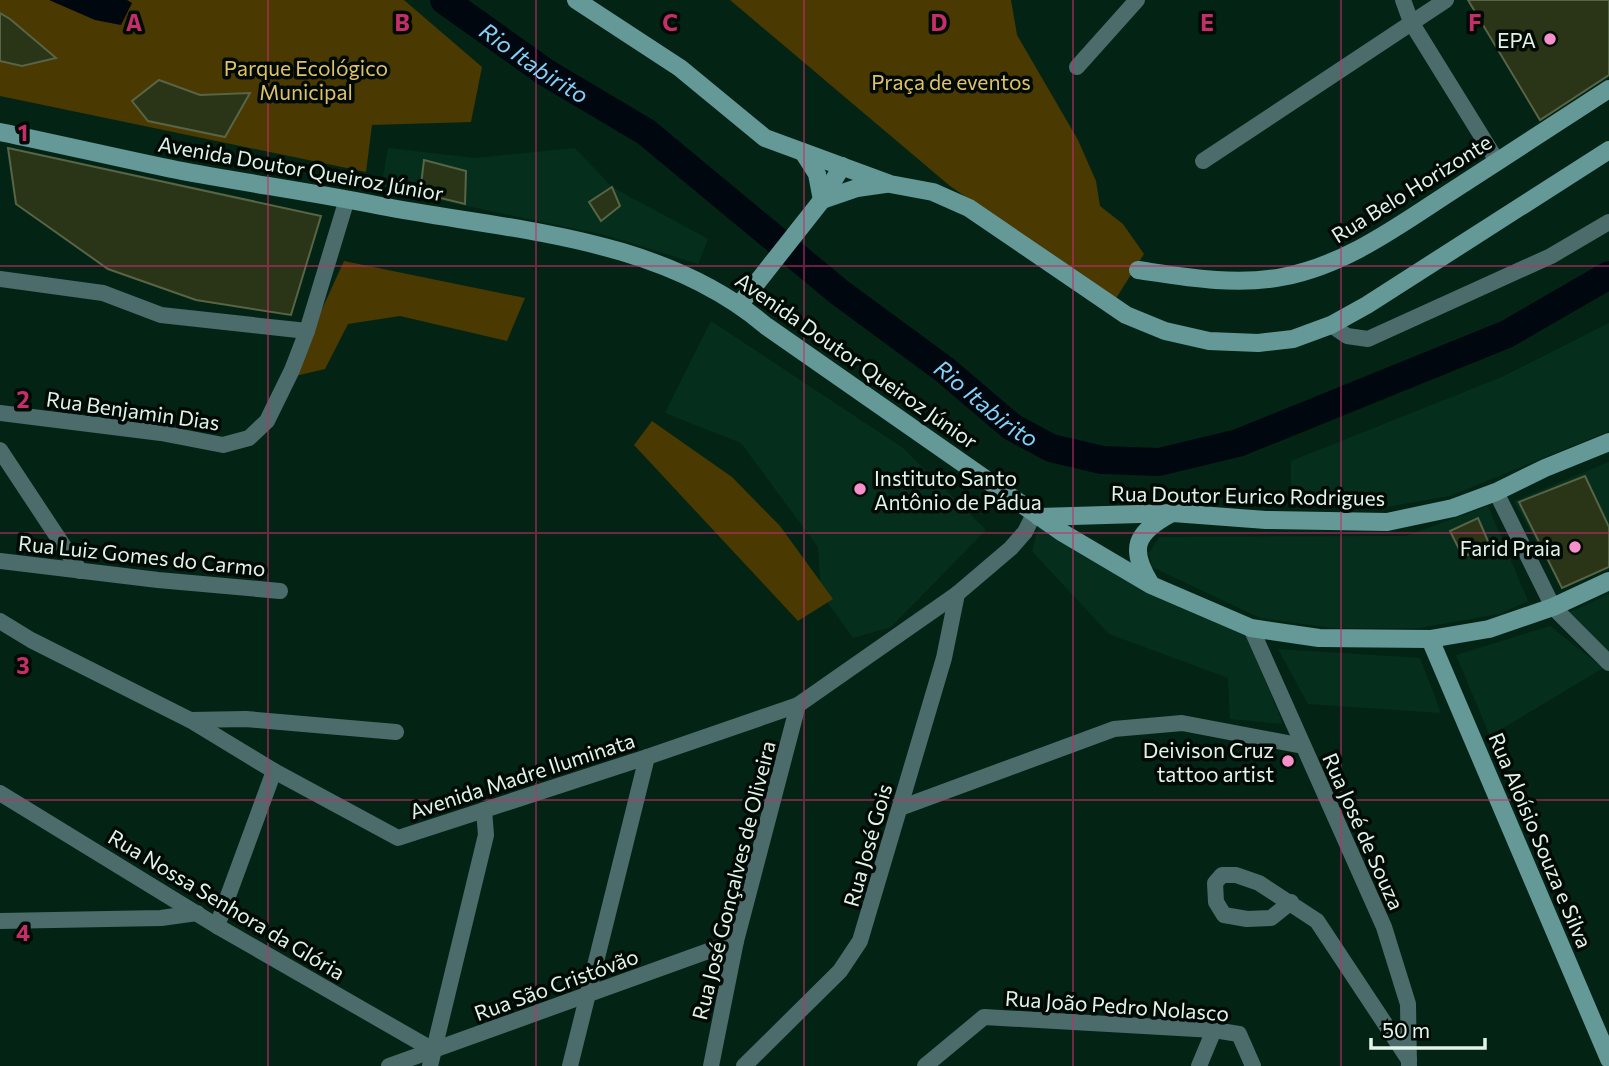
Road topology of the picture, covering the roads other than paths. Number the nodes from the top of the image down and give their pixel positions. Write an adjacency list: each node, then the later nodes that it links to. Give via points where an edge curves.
1 (576, 0): 10 (main road, via 680,68 765,138)
2 (1137, 0): 6 (street)
3 (1404, 0): 5 (street)
4 (1446, 0): 5 (street)
5 (1412, 22): 11 (street); 12 (street)
6 (1077, 66)
7 (1609, 89): 12 (main road, Rua Belo Horizonte)
8 (0, 132): 15 (main road, Avenida Doutor Queiroz Júnior, via 178,170)
9 (1609, 150): 21 (main road)
10 (803, 152): 13 (main road); 16 (main road, via 817,174)
11 (1203, 161)
12 (1497, 161): 18 (main road, Rua Belo Horizonte, via 1374,242 1322,267 1279,277 1232,280)
13 (842, 166): 14 (main road); 16 (main road)
14 (890, 184): 16 (main road, via 857,188); 21 (main road, via 933,192 969,208 1126,315 1165,331 1209,341 1258,343 1293,339)
15 (347, 199): 20 (main road, Avenida Doutor Queiroz Júnior, via 588,242 662,265); 22 (street, Rua Benjamin Dias)
16 (818, 205): 20 (main road)
17 (1609, 222): 21 (street, via 1552,256 1368,338 1347,337)
18 (1138, 270)
19 (0, 279): 22 (street, via 103,293 161,315)
20 (740, 304): 28 (main road, Avenida Doutor Queiroz Júnior)
21 (1331, 325)
22 (307, 331): 23 (street, Rua Benjamin Dias, via 267,422 249,438 236,442 223,445)
23 (0, 414)
24 (1609, 442): 26 (main road, Rua Doutor Eurico Rodrigues)
25 (0, 450): 30 (street)
26 (1496, 492): 27 (main road, Rua Doutor Eurico Rodrigues, via 1453,508 1387,522); 35 (street)
27 (1173, 513): 28 (main road, Rua Doutor Eurico Rodrigues); 32 (main road, via 1145,529 1138,541 1140,568)
28 (1037, 516): 32 (main road, Avenida Doutor Queiroz Júnior); 34 (street, Avenida Madre Iluminata, via 1011,548)
29 (0, 561): 30 (street, Rua Luiz Gomes do Carmo)
30 (80, 571): 33 (street, Rua Luiz Gomes do Carmo)
31 (1609, 581): 35 (main road, Avenida Doutor Queiroz Júnior)
32 (1151, 585): 37 (main road, Avenida Doutor Queiroz Júnior)
33 (280, 591)
34 (957, 594): 40 (street, Avenida Madre Iluminata); 47 (street, Rua José Gois, via 944,658)
35 (1553, 607): 38 (main road, Avenida Doutor Queiroz Júnior, via 1489,629); 39 (street)
36 (0, 621): 41 (street, Avenida Madre Iluminata)
37 (1251, 628): 38 (main road, Avenida Doutor Queiroz Júnior, via 1319,638); 43 (street, Rua José de Souza)
38 (1430, 639): 57 (main road, Rua Aloísio Souza e Silva)
39 (1609, 663)
40 (798, 705): 44 (street, Avenida Madre Iluminata); 53 (street, Rua José Gonçalves de Oliveira)
41 (190, 720): 42 (street, via 246,719); 45 (street, Avenida Madre Iluminata)
42 (396, 732)
43 (1303, 746): 47 (street, via 1182,723 1114,729); 58 (street, Rua José de Souza, via 1384,927 1408,1004)
44 (647, 757): 48 (street, Avenida Madre Iluminata); 54 (street)
45 (274, 771): 48 (street, Avenida Madre Iluminata, via 398,838); 52 (street)
46 (0, 793): 50 (street, Rua Nossa Senhora da Glória)
47 (900, 808): 62 (street, Rua José Gois, via 852,957)
48 (484, 810): 56 (street, via 486,835)
49 (1291, 902): 58 (street, Rua José de Souza, via 1317,920)
50 (197, 913): 51 (street); 52 (street, Rua Nossa Senhora da Glória)
51 (0, 921)
52 (217, 926): 56 (street, Rua Nossa Senhora da Glória)
53 (736, 941): 54 (street, Rua São Cristóvão); 61 (street, Rua José Gonçalves de Oliveira)
54 (589, 994): 56 (street, Rua São Cristóvão); 60 (street)
55 (1214, 1030): 63 (street, Rua João Pedro Nolasco, via 984,1017); 64 (street); 65 (street, Rua João Pedro Nolasco, via 1239,1034)
56 (431, 1058): 59 (street, Rua São Cristóvão)
57 (1609, 1059)
58 (1409, 1063)
59 (389, 1066)
60 (570, 1066)
61 (711, 1066)
62 (744, 1066)
63 (925, 1066)
64 (1199, 1066)
65 (1253, 1066)

